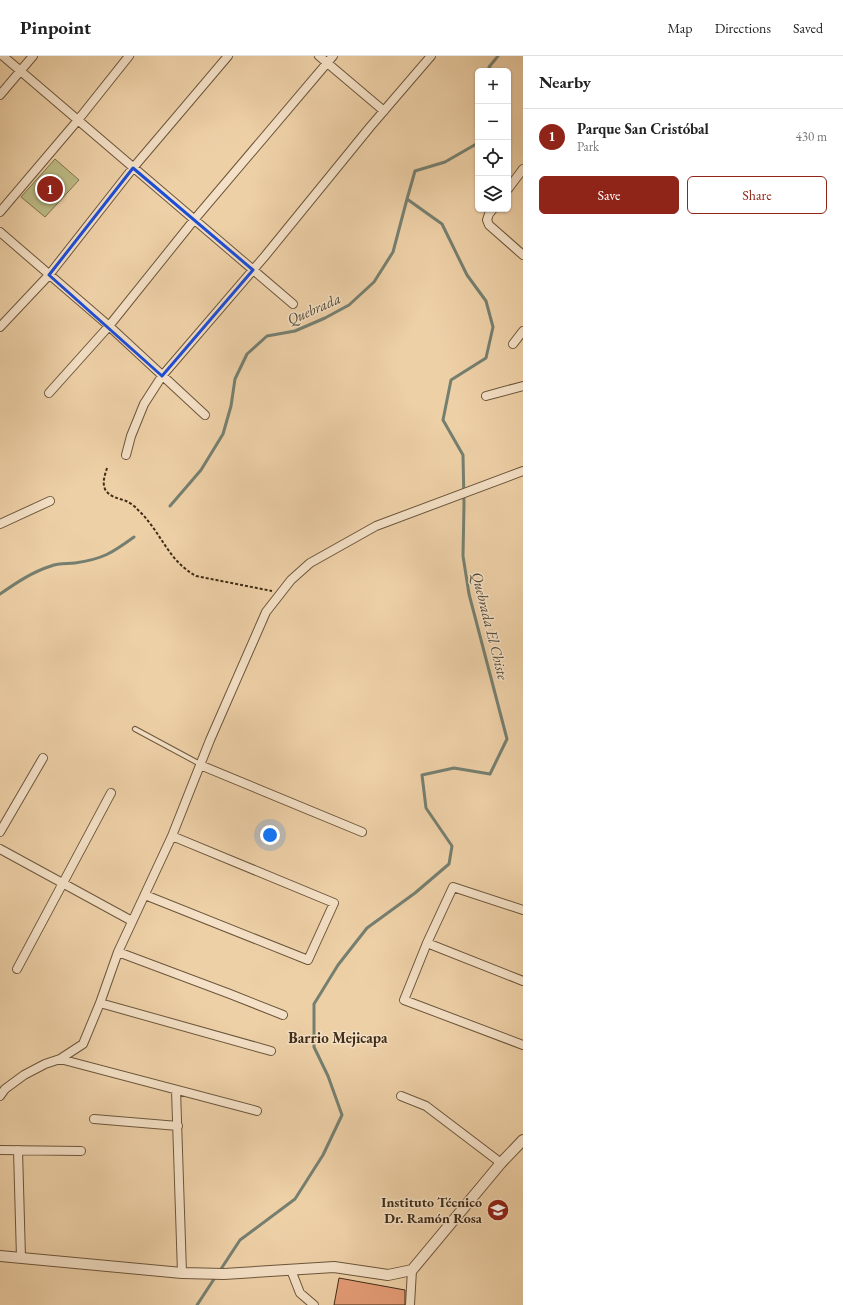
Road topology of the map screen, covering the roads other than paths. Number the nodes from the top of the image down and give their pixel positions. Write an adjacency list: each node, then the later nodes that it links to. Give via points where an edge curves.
1 (3, 56): 9 (street)
2 (33, 56): 9 (street)
3 (129, 56): 12 (street)
4 (228, 56): 13 (street)
5 (319, 56): 8 (street)
6 (333, 56): 8 (street)
7 (430, 56): 11 (street)
8 (327, 63): 11 (street); 18 (street)
9 (21, 71): 10 (street); 12 (street)
10 (0, 95)
11 (384, 111): 21 (street)
12 (78, 120): 13 (street); 16 (street)
13 (133, 168): 18 (street); 22 (street)
14 (523, 169): 15 (street)
15 (511, 185)
16 (0, 212)
17 (491, 212): 20 (street, via 487,220 489,225)
18 (194, 220): 21 (street); 24 (street)
19 (0, 232): 22 (street)
20 (523, 254)
21 (252, 270): 23 (street); 28 (street)
22 (49, 275): 24 (street); 25 (street)
23 (293, 304)
24 (109, 326): 28 (street); 30 (street)
25 (0, 327)
26 (523, 331): 27 (street)
27 (513, 344)
28 (162, 376): 32 (street); 33 (street, via 144,404)
29 (523, 386): 31 (street)
30 (49, 394)
31 (486, 396)
32 (205, 415)
33 (126, 455)
34 (523, 471): 39 (street, via 376,526 310,563 291,580 266,612)
35 (50, 501): 36 (street)
36 (0, 524)
37 (135, 729): 39 (lane)
38 (43, 758): 41 (street)
39 (200, 765): 42 (street); 43 (street)
40 (111, 793): 45 (street)
41 (0, 832)
42 (362, 832)
43 (172, 836): 46 (street); 46 (street, via 334,903 308,960)
44 (0, 849): 45 (street)
45 (63, 883): 48 (street); 51 (street)
46 (145, 895): 48 (street)
47 (523, 910): 49 (street, via 454,887)
48 (132, 920): 50 (street)
49 (427, 944): 52 (street); 55 (street, via 404,1000)
50 (118, 952): 53 (street); 54 (street)
51 (17, 969)
52 (523, 981)
53 (100, 1003): 56 (street); 57 (street, via 83,1044)
54 (283, 1015)
55 (523, 1045)
56 (271, 1051)
57 (60, 1059): 58 (street); 59 (street, via 24,1076 5,1089)
58 (176, 1090): 61 (street); 63 (street)
59 (0, 1096)
60 (401, 1096): 68 (street, via 426,1106)
61 (257, 1111)
62 (94, 1119): 63 (street)
63 (178, 1126): 73 (street)
64 (523, 1140): 68 (street)
65 (0, 1150): 66 (street)
66 (18, 1150): 67 (street); 70 (street)
67 (81, 1151)
68 (501, 1163): 72 (street)
69 (0, 1256): 70 (street)
70 (21, 1258): 73 (street)
71 (291, 1270): 72 (street, via 334,1267 388,1275); 73 (street, via 224,1274); 74 (street, via 300,1293)
72 (412, 1270): 75 (street)
73 (182, 1273)
74 (314, 1305)
75 (410, 1305)

